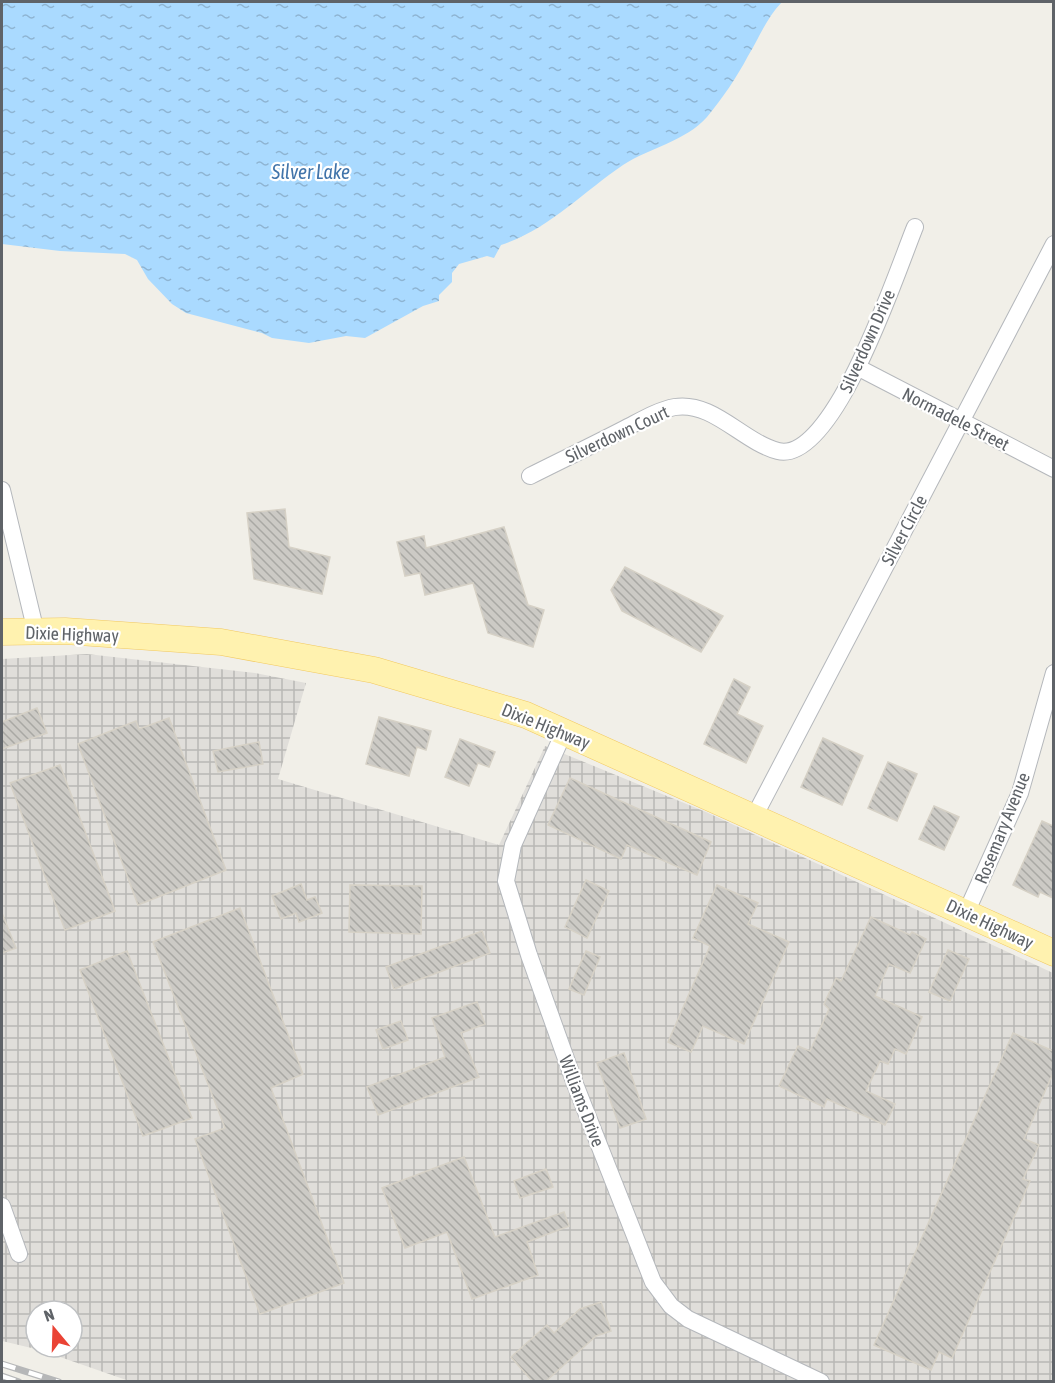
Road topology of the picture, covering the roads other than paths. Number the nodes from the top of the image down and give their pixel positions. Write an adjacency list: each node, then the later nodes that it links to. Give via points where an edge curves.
1 (915, 227): 3 (street, Silverdown Drive)
2 (1053, 244): 4 (street, Silver Circle)
3 (859, 368): 4 (street, Normadele Street); 5 (street, Silverdown Drive, via 830,417 811,440 793,451)
4 (960, 422): 6 (street, Normadele Street); 13 (street, Silver Circle)
5 (769, 448): 7 (street, Silverdown Court, via 708,413 675,407)
6 (1053, 469)
7 (530, 476)
8 (2, 490): 10 (street)
9 (2, 632): 10 (main road, Dixie Highway)
10 (36, 632): 12 (main road, Dixie Highway, via 221,642 308,657 374,670 526,715)
11 (1053, 673): 14 (street, Rosemary Avenue, via 1020,793)
12 (564, 732): 13 (main road, Dixie Highway); 18 (street, Williams Drive, via 513,845 506,881 529,955 631,1229 653,1282 671,1306 688,1319)
13 (754, 817): 14 (main road, Dixie Highway)
14 (966, 913): 15 (main road, Dixie Highway)
15 (1053, 953)
16 (2, 1206): 17 (street)
17 (19, 1254)
18 (821, 1382)

